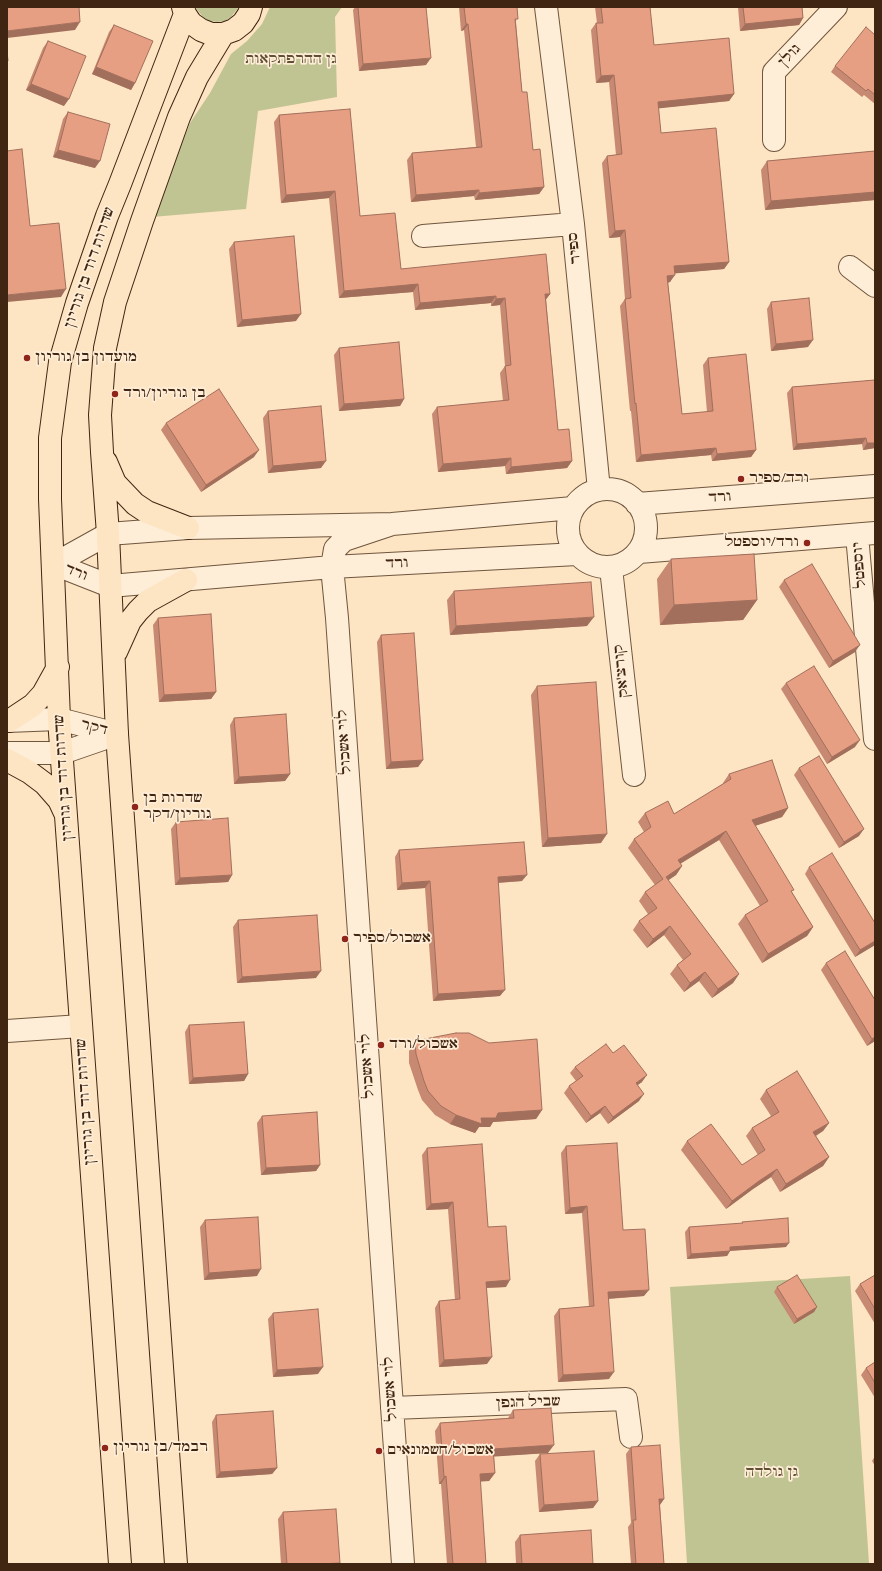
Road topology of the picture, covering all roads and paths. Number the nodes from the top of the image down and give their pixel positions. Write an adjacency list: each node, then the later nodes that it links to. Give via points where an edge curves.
1 (251, 7): 5 (main road, via 243,23)
2 (546, 7): 7 (street, ספיר)
3 (836, 7): 6 (street, גולן, via 774,72)
4 (184, 10): 5 (main road, via 191,23 201,30 211,34); 22 (main road, שדרות דוד בן גוריון, via 107,216 60,362 50,438)
5 (223, 34): 11 (main road, via 197,77 179,117 115,302 104,355 100,415)
6 (774, 140)
7 (573, 224): 8 (street); 13 (street, ספיר)
8 (424, 236)
9 (850, 267): 10 (street)
10 (875, 286)
11 (102, 452): 17 (main road, via 115,483 134,504 147,512); 18 (main road)
12 (875, 486): 14 (street, ורד)
13 (599, 490): 14 (street, via 620,491 630,496); 15 (street, via 589,493)
14 (637, 504): 20 (street, via 644,515 646,527)
15 (573, 508): 16 (street, ורד); 21 (street, via 568,520 568,532 570,544)
16 (392, 524): 17 (street, ורד); 24 (street, לוי אשכול, via 344,540 335,549)
17 (188, 528): 18 (street, ורד)
18 (108, 534): 22 (street, ורד); 27 (main road)
19 (866, 534): 20 (street); 34 (street, יוספטל)
20 (639, 552): 25 (street, via 622,565)
21 (577, 554): 23 (street, ורד); 25 (street, via 592,565)
22 (54, 564): 27 (street, ורד); 30 (main road, שדרות דוד בן גוריון)
23 (362, 566): 24 (street, ורד); 28 (street, via 348,584)
24 (332, 567): 26 (street, ורד); 28 (street, לוי אשכול)
25 (611, 568): 38 (street, קורצ'אק)
26 (186, 580): 27 (street, ורד); 29 (main road, via 148,601 138,611 130,621)
27 (110, 586): 29 (main road)
28 (337, 618): 42 (street, לוי אשכול)
29 (114, 657): 33 (main road)
30 (58, 667): 31 (main road, שדרות דוד בן גוריון); 32 (main road, via 33,705)
31 (59, 719): 32 (street, דקר); 33 (street, דקר); 36 (main road, שדרות דוד בן גוריון)
32 (8, 721)
33 (117, 734): 36 (street, דקר); 45 (main road)
34 (875, 739)
35 (7, 753): 36 (street, דקר)
36 (62, 753): 39 (main road, שדרות דוד בן גוריון)
37 (7, 760): 39 (main road, via 45,784 59,800)
38 (634, 774)
39 (67, 816): 40 (main road, שדרות דוד בן גוריון)
40 (81, 1026): 41 (street); 44 (main road, שדרות דוד בן גוריון)
41 (7, 1031)
42 (392, 1408): 43 (street, שביל הגפן, via 626,1399); 46 (street, לוי אשכול)
43 (631, 1437)
44 (120, 1564)
45 (176, 1564)
46 (403, 1564)

